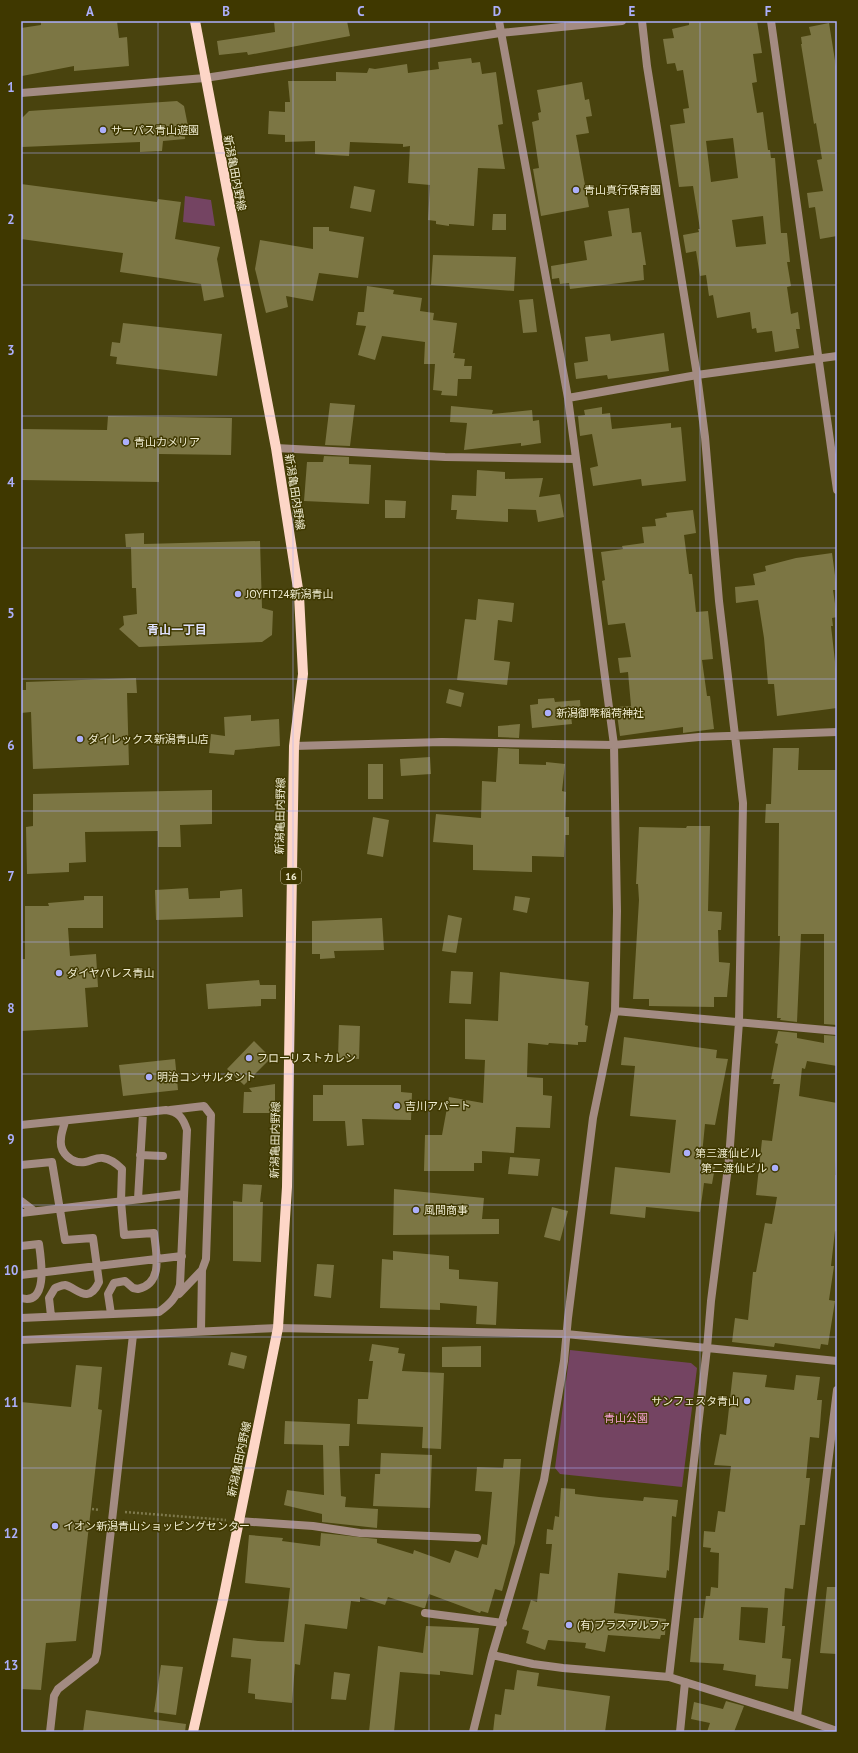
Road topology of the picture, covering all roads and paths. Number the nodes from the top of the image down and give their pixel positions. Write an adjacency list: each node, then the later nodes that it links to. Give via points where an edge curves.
1 (195, 21): 7 (main road, 新潟亀田内野線 / 16)
2 (499, 21): 6 (street)
3 (622, 21): 6 (street)
4 (642, 21): 11 (street)
5 (771, 21): 10 (street)
6 (500, 33): 7 (street); 12 (street)
7 (205, 78): 8 (street); 13 (main road, 新潟亀田内野線 / 16)
8 (21, 93)
9 (837, 356): 10 (street)
10 (819, 358): 11 (street); 15 (street)
11 (697, 375): 12 (street); 17 (street, via 719,601)
12 (568, 398): 14 (street)
13 (276, 448): 14 (street, via 445,457); 19 (main road, 新潟亀田内野線 / 16, via 299,595 303,666)
14 (575, 459): 18 (street)
15 (837, 490)
16 (837, 732): 17 (street)
17 (736, 736): 18 (street); 21 (street, via 743,803)
18 (614, 745): 19 (street, via 442,742); 20 (street, via 617,911)
19 (294, 746): 49 (main road, 新潟亀田内野線 / 16, via 287,1187)
20 (615, 1011): 21 (street); 52 (street, via 593,1118)
21 (738, 1022): 22 (street); 54 (street, via 729,1159)
22 (837, 1030)
23 (166, 1110): 24 (street); 30 (street, via 176,1112 184,1120 187,1130); 41 (street, via 204,1106 211,1115 206,1259)
24 (143, 1113): 25 (street); 27 (street)
25 (65, 1121): 26 (street); 33 (street, via 60,1140 67,1156 74,1162 102,1158 111,1160 122,1169)
26 (21, 1125)
27 (140, 1155): 28 (street); 31 (street)
28 (163, 1156)
29 (21, 1165): 34 (street, via 52,1162)
30 (184, 1194): 31 (street); 38 (street)
31 (138, 1199): 33 (street)
32 (21, 1201): 35 (street)
33 (121, 1201): 34 (street); 39 (street, via 124,1235 154,1233)
34 (60, 1208): 35 (street); 40 (street, via 65,1240 93,1238)
35 (34, 1211): 36 (street)
36 (21, 1212)
37 (21, 1246): 42 (street, via 39,1244)
38 (182, 1256): 39 (street); 44 (street)
39 (156, 1259): 40 (street); 46 (street, via 155,1279 150,1284 138,1289 125,1281 114,1283 108,1294)
40 (97, 1266): 42 (street); 47 (street, via 99,1282 96,1288 88,1293 82,1294 65,1285 51,1292 49,1298)
41 (202, 1270): 44 (street); 50 (street)
42 (43, 1272): 43 (street); 45 (street, via 40,1291 35,1296)
43 (21, 1275)
44 (177, 1296): 46 (street, via 159,1312)
45 (21, 1298)
46 (111, 1314): 47 (street)
47 (52, 1316): 48 (street)
48 (21, 1318)
49 (278, 1328): 50 (street); 52 (street); 59 (main road, 新潟亀田内野線 / 16)
50 (201, 1331): 51 (street)
51 (133, 1334): 53 (street); 58 (street)
52 (566, 1334): 54 (street); 62 (street, via 564,1361 544,1480)
53 (21, 1340)
54 (707, 1348): 55 (street); 64 (street)
55 (837, 1361)
56 (837, 1390): 66 (street)
57 (92, 1509): 58 (path)
58 (113, 1511): 59 (path); 68 (street, via 97,1653 95,1660 58,1689 54,1696)
59 (238, 1521): 60 (street, via 313,1526 360,1533); 69 (main road, 新潟亀田内野線 / 16)
60 (476, 1538)
61 (425, 1613): 62 (street)
62 (503, 1623): 63 (street)
63 (492, 1654): 64 (street, via 563,1668); 70 (street)
64 (669, 1677): 65 (street)
65 (685, 1682): 66 (street); 71 (street)
66 (797, 1717): 67 (street)
67 (837, 1731)
68 (50, 1732)
69 (193, 1732)
70 (473, 1732)
71 (680, 1732)

